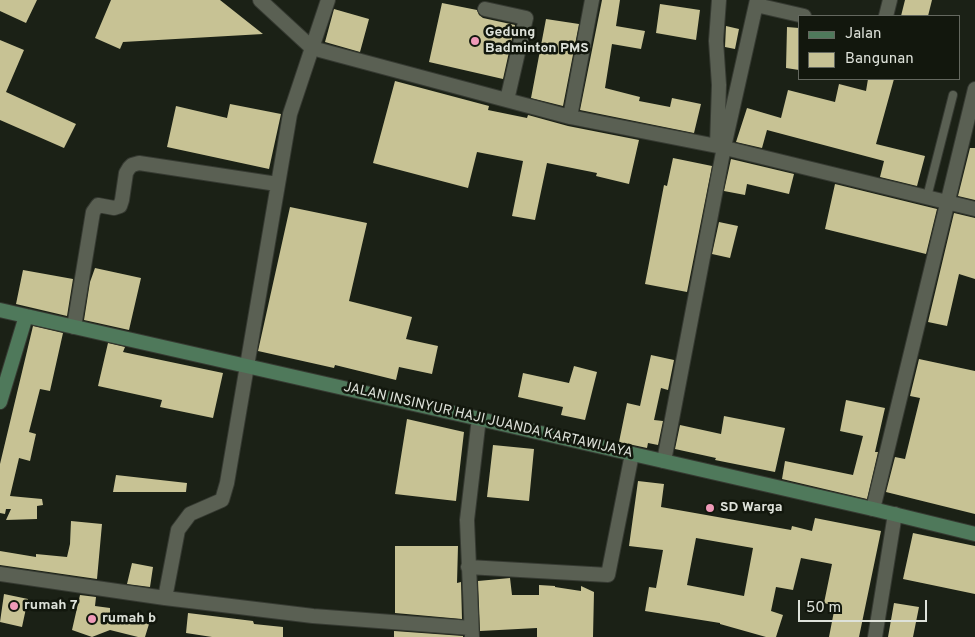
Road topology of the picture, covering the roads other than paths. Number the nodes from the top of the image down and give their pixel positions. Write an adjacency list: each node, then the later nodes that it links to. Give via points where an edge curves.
1 (260, 0): 10 (street)
2 (328, 0): 10 (street)
3 (592, 0): 14 (street)
4 (718, 0): 15 (street, via 716,41)
5 (890, 0): 9 (street)
6 (757, 3): 8 (street); 15 (street)
7 (485, 9): 13 (street, via 526,18)
8 (800, 15)
9 (886, 15)
10 (312, 48): 13 (street); 16 (street, via 290,114)
11 (975, 89): 18 (street)
12 (953, 95): 17 (lane)
13 (507, 100): 14 (street)
14 (570, 117): 15 (street)
15 (721, 147): 17 (street); 27 (street)
16 (277, 184): 22 (street, via 139,163 132,165 126,173 120,206 98,205 94,212); 23 (street)
17 (927, 197): 18 (street)
18 (947, 202): 19 (street); 28 (street)
19 (975, 209)
20 (0, 310): 21 (main road, JALAN INSINYUR HAJI JUANDA KARTAWIJAYA)
21 (26, 316): 22 (main road, JALAN INSINYUR HAJI JUANDA KARTAWIJAYA); 24 (main road)
22 (74, 327): 23 (main road, JALAN INSINYUR HAJI JUANDA KARTAWIJAYA)
23 (246, 366): 25 (main road, JALAN INSINYUR HAJI JUANDA KARTAWIJAYA); 33 (street, via 222,500 190,514 178,530)
24 (0, 402)
25 (480, 418): 26 (main road, JALAN INSINYUR HAJI JUANDA KARTAWIJAYA); 31 (street, via 466,520)
26 (632, 454): 27 (main road, JALAN INSINYUR HAJI JUANDA KARTAWIJAYA); 31 (street, via 608,575)
27 (664, 461): 28 (main road, JALAN INSINYUR HAJI JUANDA KARTAWIJAYA)
28 (873, 509): 29 (main road, JALAN INSINYUR HAJI JUANDA KARTAWIJAYA)
29 (895, 514): 30 (main road, JALAN INSINYUR HAJI JUANDA KARTAWIJAYA); 35 (street)
30 (975, 534)
31 (468, 567): 34 (street)
32 (0, 574): 33 (street)
33 (165, 598): 34 (street)
34 (471, 632)
35 (875, 637)

